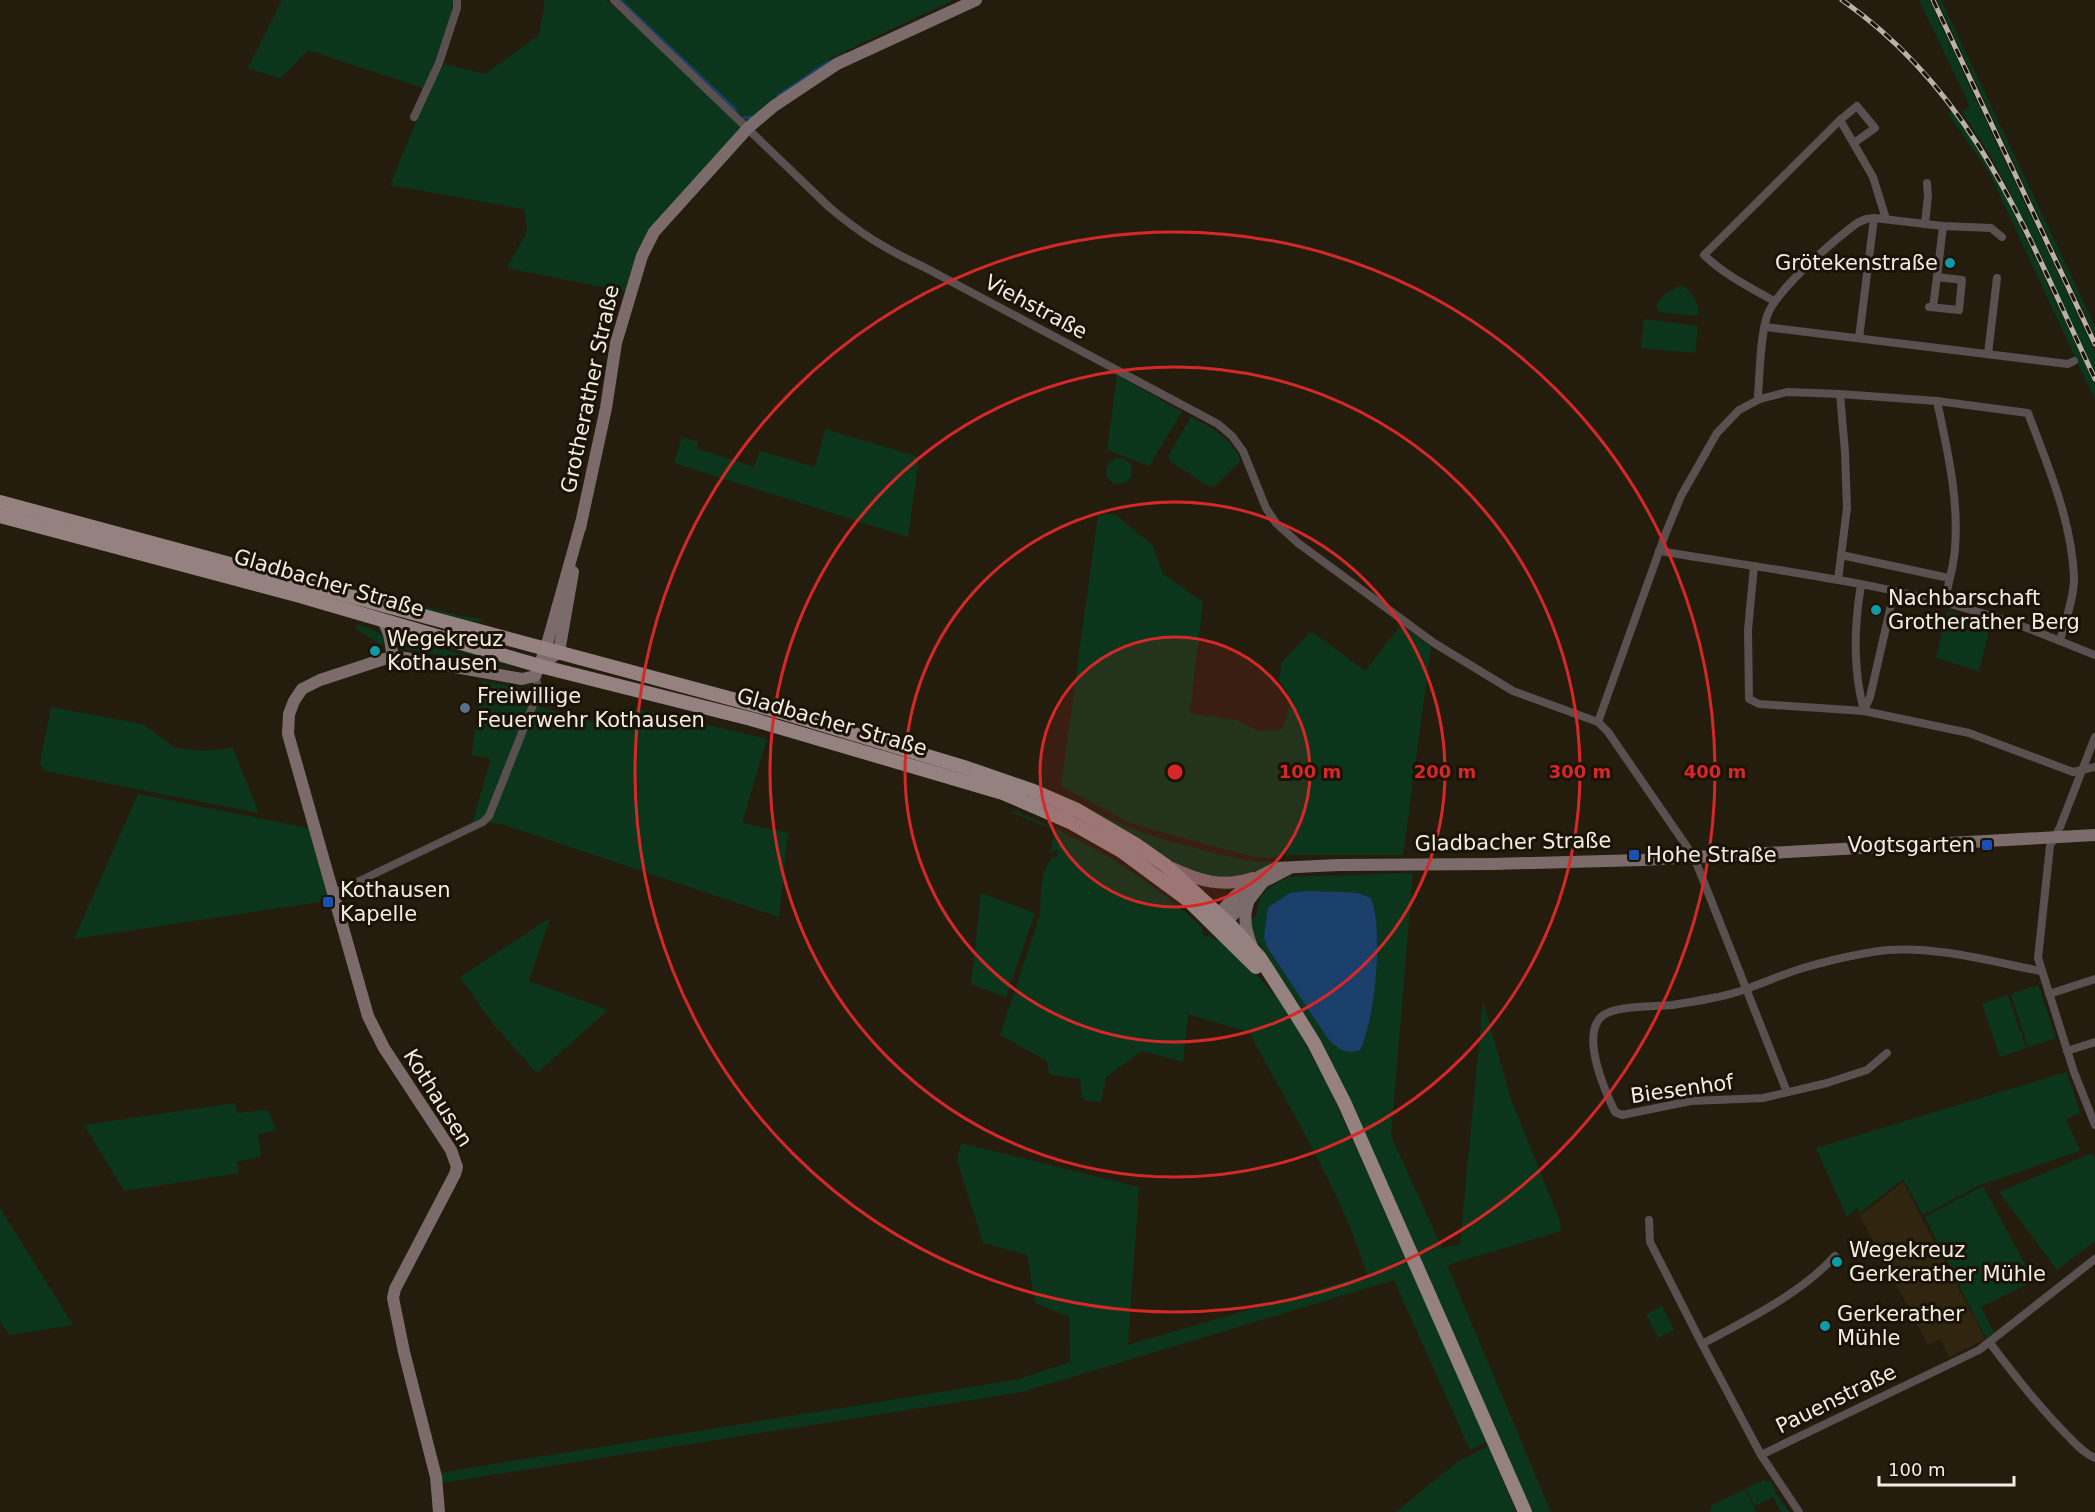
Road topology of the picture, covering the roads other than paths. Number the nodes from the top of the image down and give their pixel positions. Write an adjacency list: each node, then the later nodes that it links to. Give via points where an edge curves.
1 (457, 0): 4 (street, via 439,63)
2 (614, 0): 6 (street, Viehstraße)
3 (976, 0): 6 (street, Grotherather Straße, via 837,64)
4 (414, 117)
5 (1840, 120): 7 (street); 7 (street, via 1857,106 1875,128); 16 (street, via 1704,255 1737,281)
6 (749, 127): 36 (street, Grotherather Straße, via 668,215 642,256 614,354 606,408); 41 (street, Viehstraße, via 829,207 884,248 1218,424 1243,451 1276,523 1434,643 1513,691)
7 (1854, 143): 10 (street, via 1874,177)
8 (1927, 183): 11 (street)
9 (1874, 218): 10 (street); 16 (street, via 1848,230); 18 (street)
10 (1886, 219): 11 (street)
11 (1925, 224): 12 (street)
12 (1943, 225): 13 (street, via 1990,228); 14 (street)
13 (2002, 237)
14 (1937, 277): 14 (street, via 1962,279 1959,310 1931,307)
15 (1997, 278): 19 (street)
16 (1774, 301): 17 (street)
17 (1765, 327): 18 (street); 22 (street)
18 (1859, 338): 19 (street)
19 (1988, 354): 20 (street)
20 (2074, 362)
21 (1840, 394): 22 (street, via 1787,392); 23 (street); 27 (street, via 1847,508)
22 (1760, 399): 26 (street, via 1739,410 1717,433 1681,496)
23 (1937, 401): 29 (street, via 1953,480 1955,549); 35 (street, via 2028,413 2069,538 2074,579)
24 (0, 502): 36 (main road, Gladbacher Straße)
25 (0, 516): 34 (main road, Gladbacher Straße)
26 (1659, 551): 28 (street); 41 (street)
27 (1841, 555): 29 (street); 30 (street)
28 (1754, 566): 30 (street); 40 (street, via 1748,630 1749,699 1759,704)
29 (1949, 578): 33 (street)
30 (1838, 580): 31 (street)
31 (1862, 585): 32 (street); 40 (street, via 1856,647)
32 (1894, 592): 33 (street); 40 (street)
33 (1944, 603): 35 (street)
34 (382, 620): 38 (street); 39 (main road, Gladbacher Straße)
35 (2060, 641): 37 (street)
36 (553, 650): 39 (street, Grotherather Straße); 48 (main road, Gladbacher Straße, via 784,713 1032,790 1077,810)
37 (2095, 655)
38 (393, 657): 39 (street, Kothausen, via 522,679); 51 (street, Kothausen, via 302,689 289,714 288,734)
39 (538, 671): 51 (street, via 538,690 489,816); 53 (main road, Gladbacher Straße, via 751,719 1003,794 1070,822 1123,852)
40 (1864, 711): 44 (street, via 1969,733 2073,772)
41 (1598, 722): 47 (street)
42 (2095, 737): 44 (street)
43 (2095, 766): 44 (street)
44 (2082, 769): 46 (street)
45 (2095, 835): 46 (street, Gladbacher Straße)
46 (2055, 837): 47 (street, Gladbacher Straße); 55 (street, via 2050,846 2038,958)
47 (1694, 857): 49 (street, Gladbacher Straße); 57 (street)
48 (1165, 865): 50 (street, Gladbacher Straße, via 1202,881 1221,884); 53 (main road, Gladbacher Straße)
49 (1290, 868): 50 (street, Gladbacher Straße, via 1276,868); 52 (street, Gladbacher Straße, via 1263,882)
50 (1260, 876): 53 (street, via 1234,897)
51 (334, 893): 72 (street, Kothausen, via 368,1016 384,1048 451,1150 457,1167 395,1289 393,1305 436,1477)
52 (1249, 900): 53 (street, Gladbacher Straße); 54 (street, via 1245,929)
53 (1220, 920): 54 (main road); 59 (main road)
54 (1253, 950): 59 (main road)
55 (2041, 971): 57 (street, via 1957,955 1890,950 1802,968); 58 (street)
56 (2095, 979): 58 (street)
57 (1746, 988): 63 (street); 63 (street, Biesenhof, via 1726,996 1635,1007 1602,1016 1592,1042 1605,1092 1615,1112 1622,1115 1691,1101 1763,1098)
58 (2049, 994): 61 (street)
59 (1296, 1014): 73 (main road, via 1345,1104)
60 (2095, 1042): 61 (street)
61 (2067, 1051): 64 (street)
62 (1887, 1053): 63 (street, via 1868,1070)
63 (1788, 1092)
64 (2095, 1125)
65 (1649, 1220): 69 (street, via 1650,1242)
66 (1835, 1256): 69 (street, via 1799,1287)
67 (2095, 1259): 68 (street, Pauenstraße)
68 (1990, 1343): 70 (street, Pauenstraße); 71 (street, via 2051,1419)
69 (1702, 1344): 70 (street)
70 (1761, 1455): 74 (street)
71 (2095, 1458)
72 (439, 1512)
73 (1525, 1512)
74 (1799, 1512)

